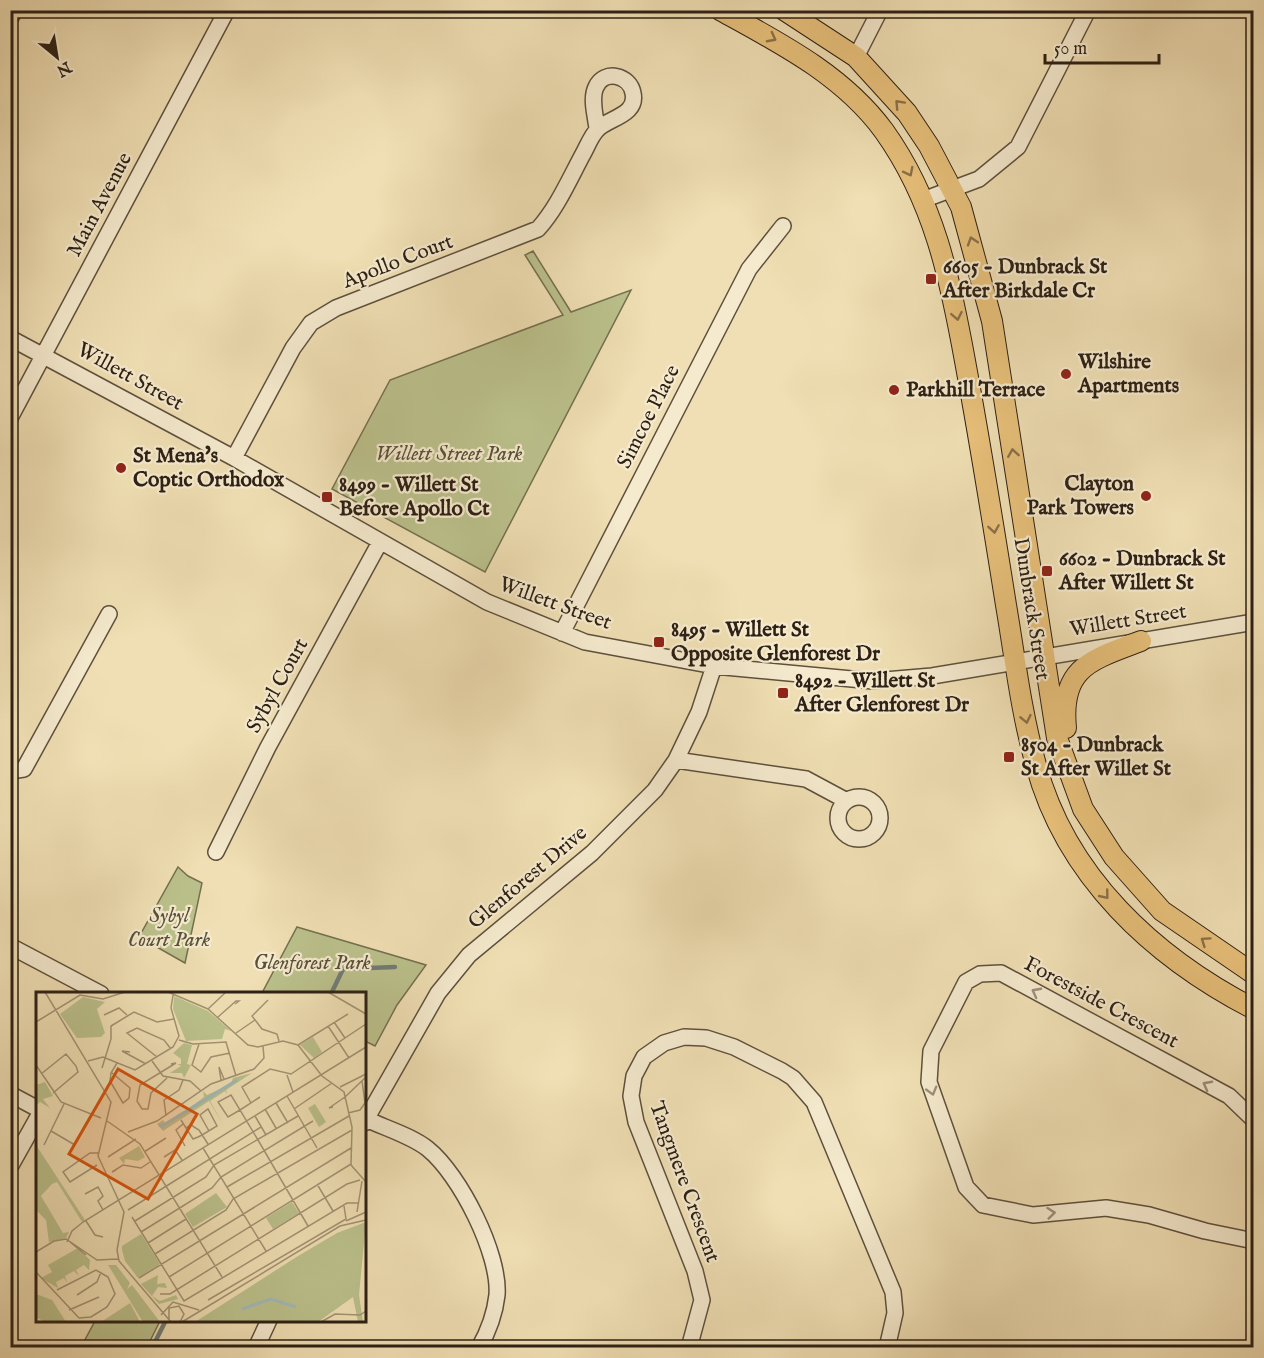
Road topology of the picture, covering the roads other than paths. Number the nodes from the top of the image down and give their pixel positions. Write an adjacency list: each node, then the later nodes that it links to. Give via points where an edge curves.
1 (15, 10): 7 (street)
2 (227, 10): 14 (street, Main Avenue)
3 (720, 10): 11 (main road, Dunbrack Street, one-way to 11, via 802,54 843,88 882,128)
4 (784, 10): 8 (main road, Dunbrack Street)
5 (880, 10): 8 (street)
6 (1088, 10): 10 (street, via 1018,147 979,179)
7 (10, 19)
8 (856, 57): 10 (main road, Dunbrack Street, one-way to 8, via 907,113)
9 (597, 129): 16 (street, Apollo Court, via 538,230 336,308 311,323 293,348)
10 (953, 189): 11 (street); 22 (main road, Dunbrack Street, one-way to 10, via 992,321 974,248)
11 (923, 200): 23 (main road, Dunbrack Street, one-way to 23, via 948,269)
12 (783, 226): 20 (street, Simcoe Place, via 749,269)
13 (10, 338): 14 (street, Willett Street)
14 (45, 354): 15 (street, Main Avenue); 16 (street, Willett Street)
15 (10, 418)
16 (234, 458): 17 (street, Willett Street)
17 (380, 542): 20 (street, Willett Street, via 487,602); 29 (street, Sybyl Court, via 268,747)
18 (109, 614): 26 (street, via 24,769)
19 (1254, 622): 21 (street, Willett Street)
20 (562, 633): 24 (street, Willett Street, via 585,642)
21 (1141, 641): 22 (street, Willett Street); 27 (main road, via 1094,659 1072,679 1064,708)
22 (1045, 656): 23 (street, Willett Street); 27 (main road, Dunbrack Street, via 1057,738)
23 (1015, 661): 24 (street, Willett Street, via 932,676 873,681); 33 (main road, Dunbrack Street, one-way to 33, via 1036,766 1053,812 1095,882 1150,941 1217,990)
24 (714, 666): 25 (street, Glenforest Drive, via 699,712)
25 (676, 760): 28 (street, via 806,779); 36 (street, Glenforest Drive, via 655,790 591,853 469,955 438,993)
26 (10, 771)
27 (1072, 781): 31 (main road, Dunbrack Street, one-way to 27, via 1162,911 1114,857 1083,809)
28 (847, 801)
29 (216, 852)
30 (10, 946): 32 (street)
31 (1254, 974)
32 (100, 992)
33 (1254, 1009)
34 (10, 1094): 35 (street)
35 (36, 1108)
36 (366, 1119)
37 (1254, 1120): 41 (street, Forestside Crescent, one-way to 41, via 1229,1096 1001,973 980,974 966,982 931,1052 929,1082 939,1114 966,1187 983,1205 1033,1215 1106,1208)
38 (36, 1121): 40 (street)
39 (366, 1121): 44 (street, via 427,1148 450,1172 475,1215 494,1268 497,1295)
40 (10, 1167)
41 (1254, 1241)
42 (268, 1322): 43 (street)
43 (256, 1347)
44 (480, 1347)
45 (689, 1347): 46 (street, Tangmere Crescent, via 702,1300 695,1271 636,1122 631,1096 633,1076 644,1057 664,1043 684,1037 706,1038 734,1047 782,1071 814,1102 893,1292 895,1313)
46 (887, 1347)

